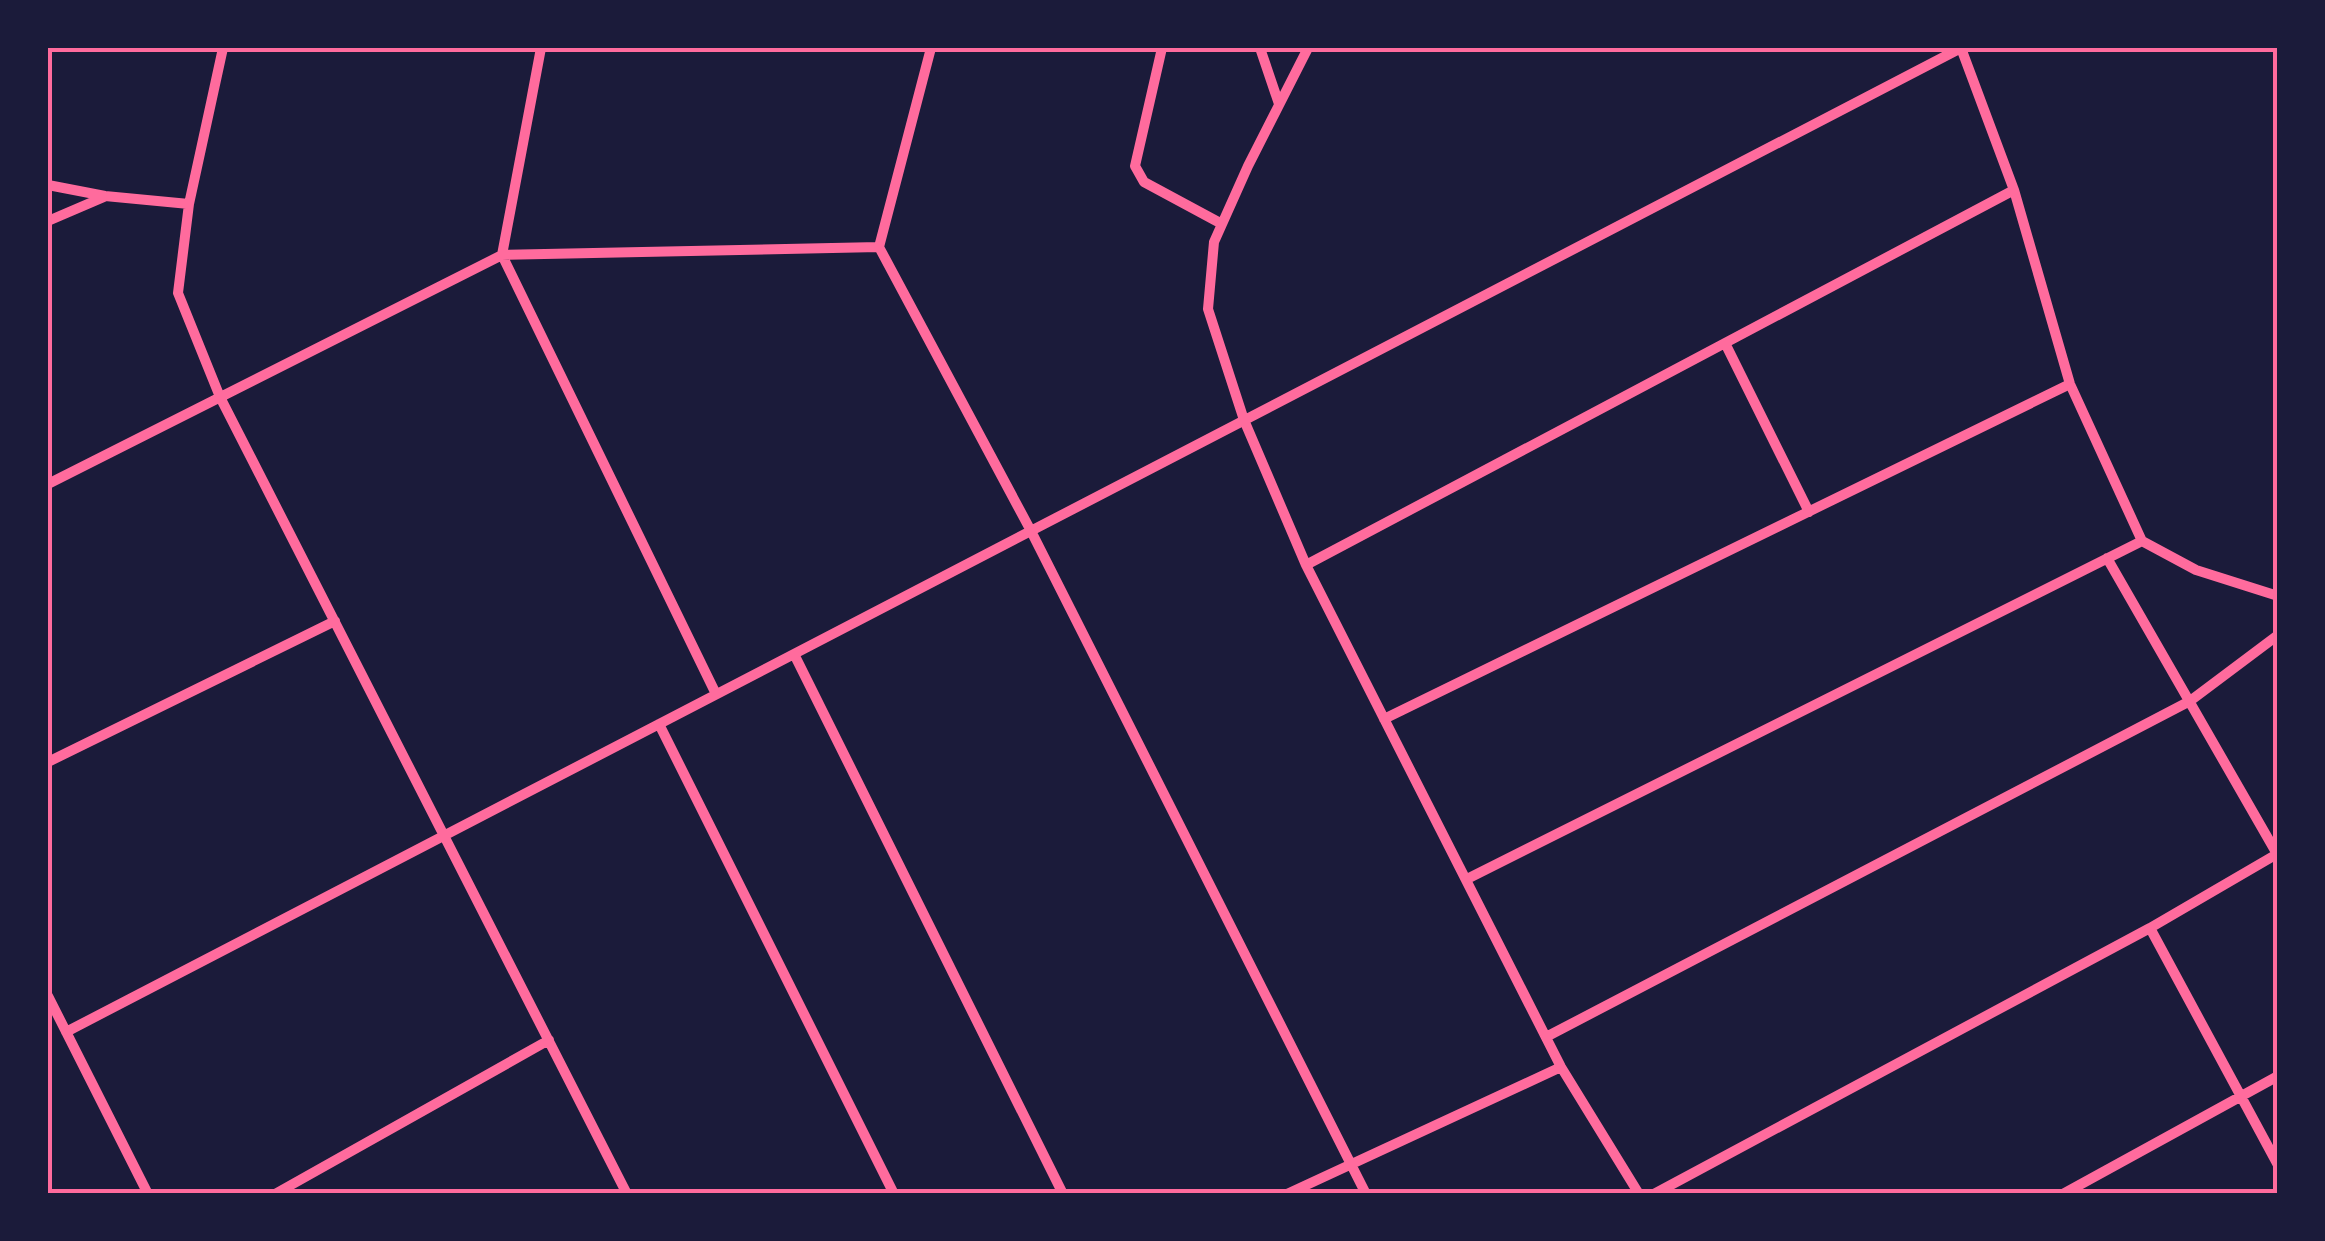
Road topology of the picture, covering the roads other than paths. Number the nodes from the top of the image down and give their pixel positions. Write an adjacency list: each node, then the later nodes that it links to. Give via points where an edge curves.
1 (223, 48): 12 (street)
2 (541, 48): 16 (street)
3 (932, 48): 15 (street)
4 (1162, 48): 14 (street, via 1137,174)
5 (1260, 48): 8 (street)
6 (1308, 48): 8 (street)
7 (1961, 48): 10 (street); 20 (street)
8 (1279, 104): 14 (street)
9 (48, 185): 11 (street)
10 (2014, 190): 17 (street); 18 (street)
11 (104, 196): 12 (street); 13 (street)
12 (189, 204): 19 (street, via 178,293)
13 (48, 220)
14 (1222, 224): 20 (street, via 1208,309)
15 (879, 247): 16 (street); 23 (street)
16 (502, 254): 19 (street); 31 (street)
17 (1724, 343): 22 (street); 26 (street)
18 (2070, 384): 22 (street); 24 (street)
19 (220, 397): 21 (street); 28 (street)
20 (1244, 420): 23 (street); 26 (street)
21 (48, 484)
22 (1808, 512): 33 (street)
23 (1031, 531): 30 (street); 46 (street)
24 (2142, 541): 25 (street); 27 (street, via 2196,570)
25 (2107, 558): 32 (street); 37 (street)
26 (1306, 565): 33 (street)
27 (2278, 596)
28 (335, 620): 35 (street); 36 (street)
29 (2278, 635): 32 (street)
30 (794, 654): 31 (street); 52 (street)
31 (716, 694): 34 (street)
32 (2190, 701): 38 (street, via 2278,854); 41 (street)
33 (1384, 719): 37 (street)
34 (659, 724): 36 (street); 51 (street)
35 (48, 762)
36 (444, 836): 40 (street); 42 (street)
37 (1467, 880): 41 (street)
38 (2150, 928): 45 (street); 56 (street)
39 (48, 996): 40 (street)
40 (66, 1032): 48 (street)
41 (1546, 1037): 43 (street)
42 (549, 1040): 49 (street); 50 (street)
43 (1561, 1068): 46 (street); 55 (street)
44 (2278, 1076): 45 (street)
45 (2240, 1095): 47 (street); 57 (street)
46 (1350, 1162): 53 (street); 54 (street)
47 (2278, 1165)
48 (148, 1194)
49 (275, 1194)
50 (627, 1194)
51 (894, 1194)
52 (1063, 1194)
53 (1288, 1194)
54 (1366, 1194)
55 (1639, 1194)
56 (1654, 1194)
57 (2063, 1194)

